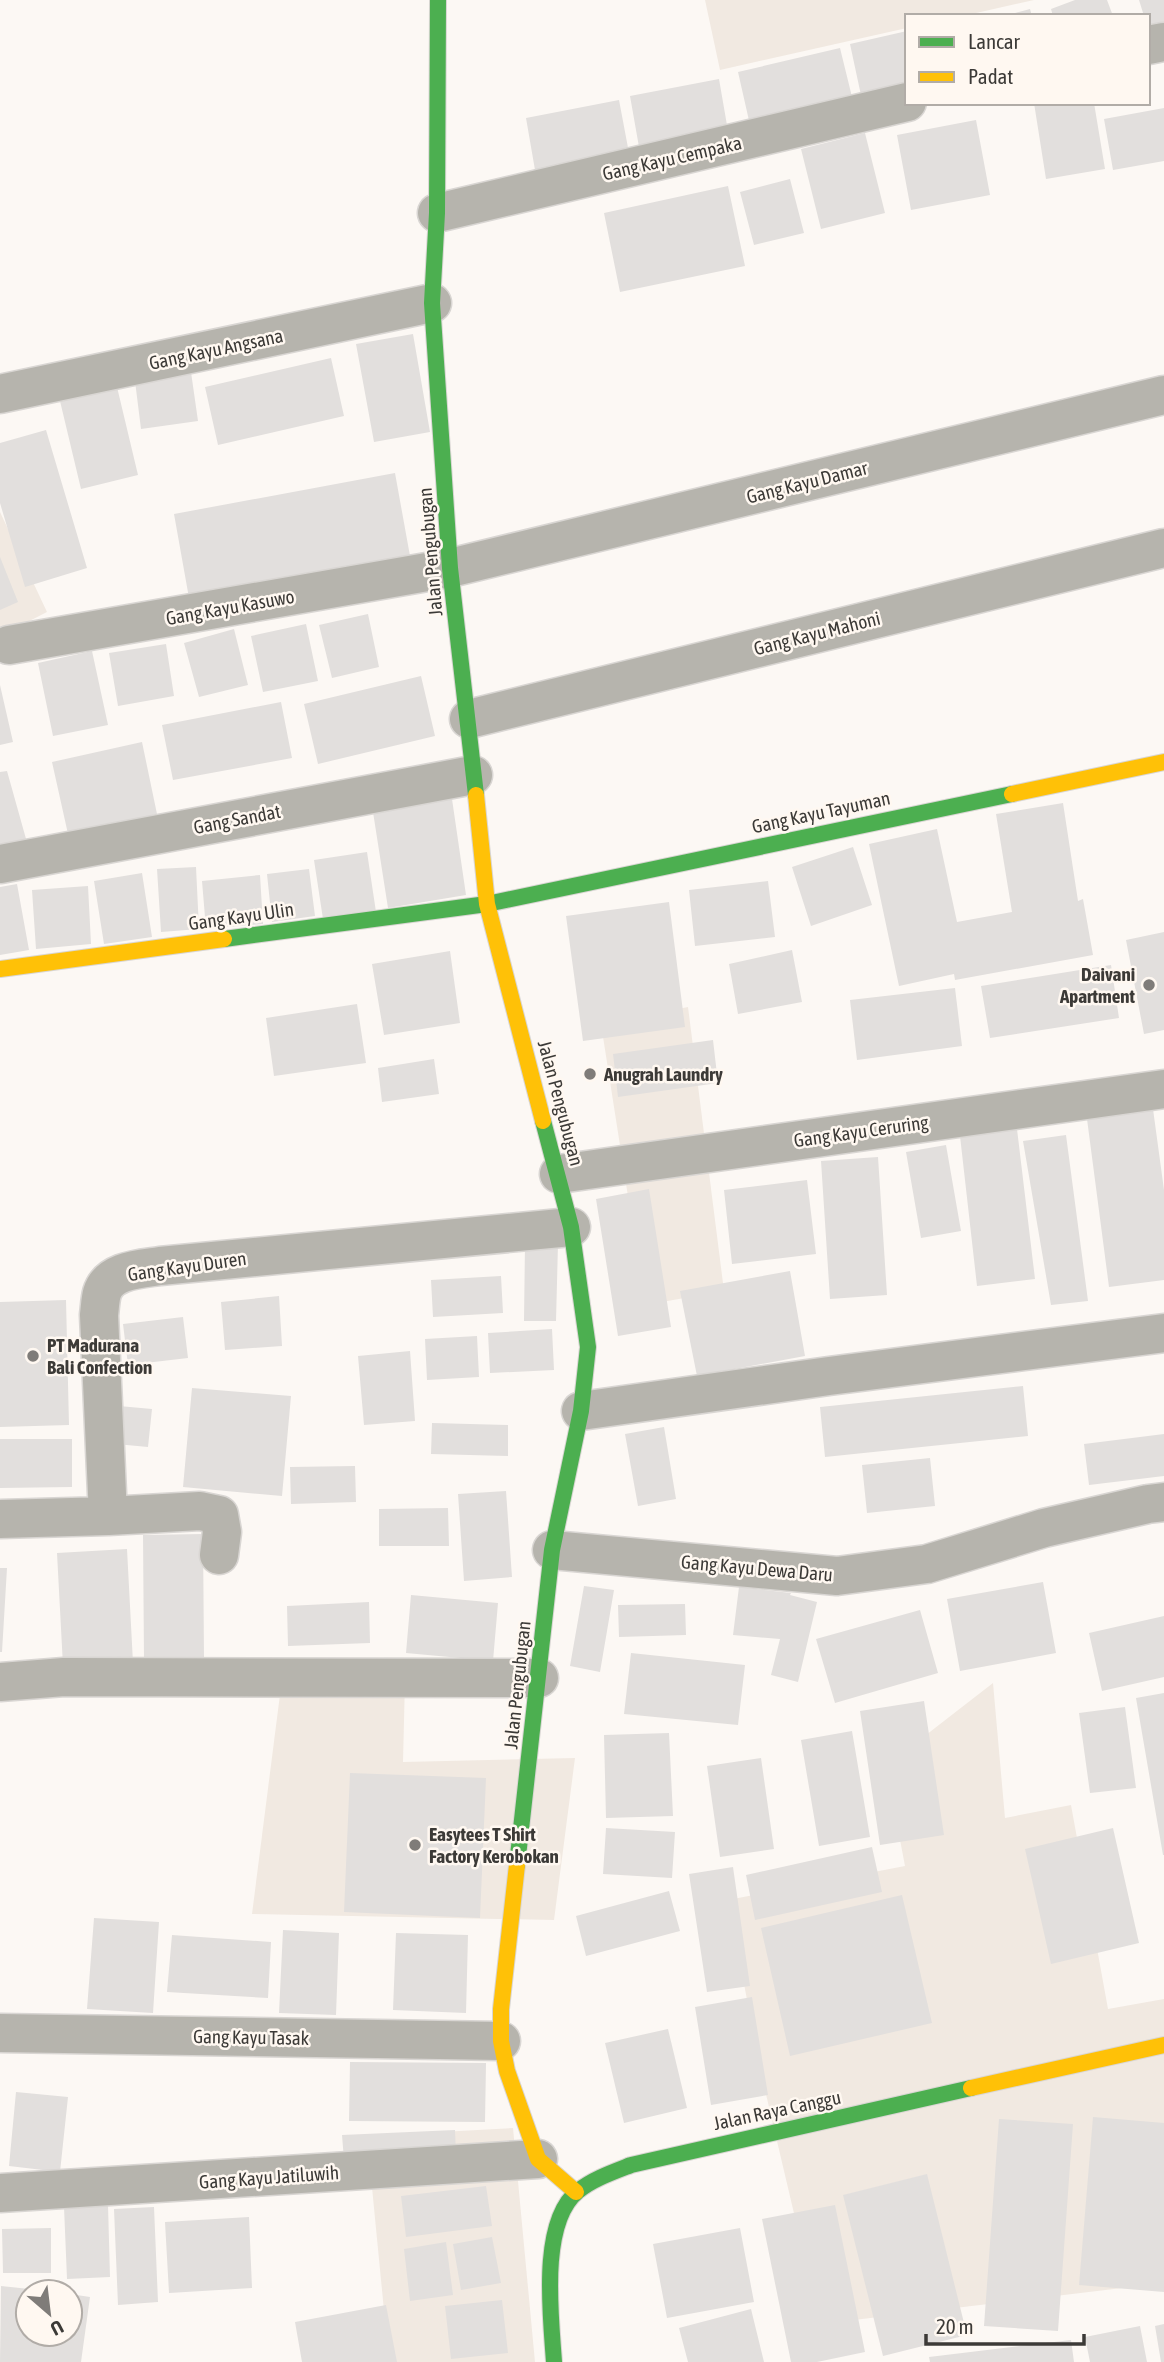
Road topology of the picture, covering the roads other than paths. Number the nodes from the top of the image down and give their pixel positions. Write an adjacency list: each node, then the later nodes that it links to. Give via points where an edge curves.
1 (438, 0): 3 (street, Jalan Pengubugan)
2 (905, 102): 3 (street, Gang Kayu Cempaka)
3 (437, 213): 4 (street, Jalan Pengubugan)
4 (432, 303): 5 (street, Gang Kayu Angsana); 8 (street, Jalan Pengubugan)
5 (0, 394)
6 (1164, 395): 8 (street, Gang Kayu Damar)
7 (1164, 548): 10 (street, Gang Kayu Mahoni)
8 (450, 568): 9 (street, Gang Kayu Kasuwo); 10 (street, Jalan Pengubugan)
9 (9, 645)
10 (469, 719): 12 (street, Jalan Pengubugan)
11 (1164, 762): 14 (street, Gang Kayu Tayuman)
12 (473, 775): 13 (street, Gang Sandat); 14 (street, Jalan Pengubugan)
13 (0, 864)
14 (487, 904): 15 (street, Gang Kayu Ulin); 17 (street, Jalan Pengubugan)
15 (0, 969)
16 (1164, 1088): 17 (street, Gang Kayu Ceruring)
17 (559, 1174): 18 (street, Jalan Pengubugan)
18 (571, 1227): 20 (street, Jalan Pengubugan, via 588,1347); 22 (street, Gang Kayu Duren, via 160,1266 114,1277 102,1291 99,1315)
19 (1164, 1333): 20 (street)
20 (581, 1411): 24 (street, Jalan Pengubugan)
21 (1164, 1502): 24 (street, Gang Kayu Dewa Daru, via 1044,1528 927,1564 837,1576)
22 (108, 1516): 23 (street); 25 (street, via 200,1511 219,1515)
23 (0, 1519)
24 (552, 1550): 26 (street, Jalan Pengubugan)
25 (219, 1555)
26 (539, 1678): 27 (street, via 64,1677); 29 (street, Jalan Pengubugan)
27 (0, 1682)
28 (0, 2033): 29 (street, Gang Kayu Tasak)
29 (501, 2040): 31 (street, Jalan Pengubugan)
30 (1164, 2045): 32 (street, Jalan Raya Canggu, via 631,2165)
31 (538, 2159): 32 (street, Jalan Pengubugan); 33 (street, Gang Kayu Jatiluwih)
32 (576, 2192): 34 (street, via 560,2217 552,2248 549,2291)
33 (0, 2193)
34 (554, 2362)

